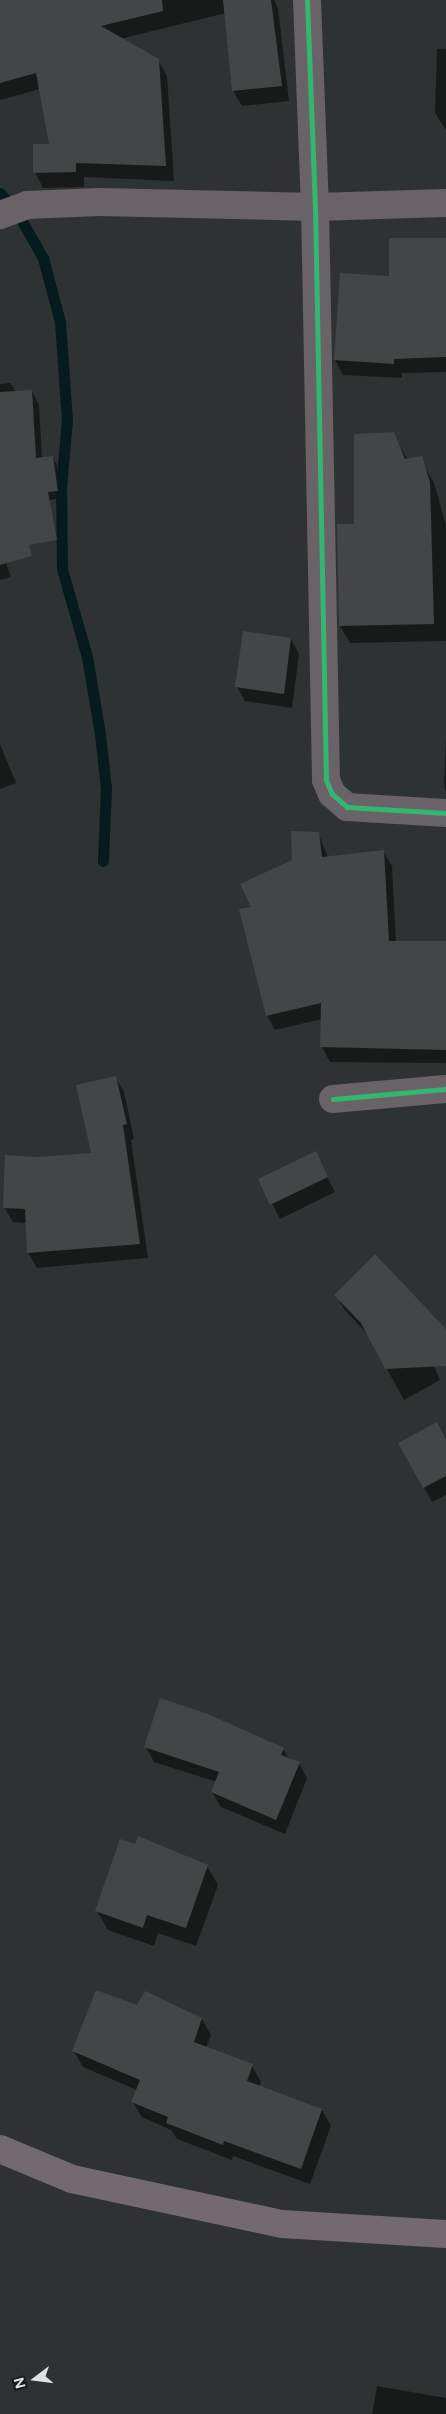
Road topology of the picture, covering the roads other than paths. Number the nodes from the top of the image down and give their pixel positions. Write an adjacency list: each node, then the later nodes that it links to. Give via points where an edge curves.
1 (307, 0): 3 (street)
2 (446, 203): 3 (street)
3 (315, 207): 4 (street, via 99,202); 5 (street, via 326,780 332,794 347,807)
4 (11, 211)
5 (446, 813)
6 (446, 1089): 7 (street)
7 (333, 1100)
8 (0, 2149): 9 (main road, via 72,2180 282,2224)
9 (446, 2234)

